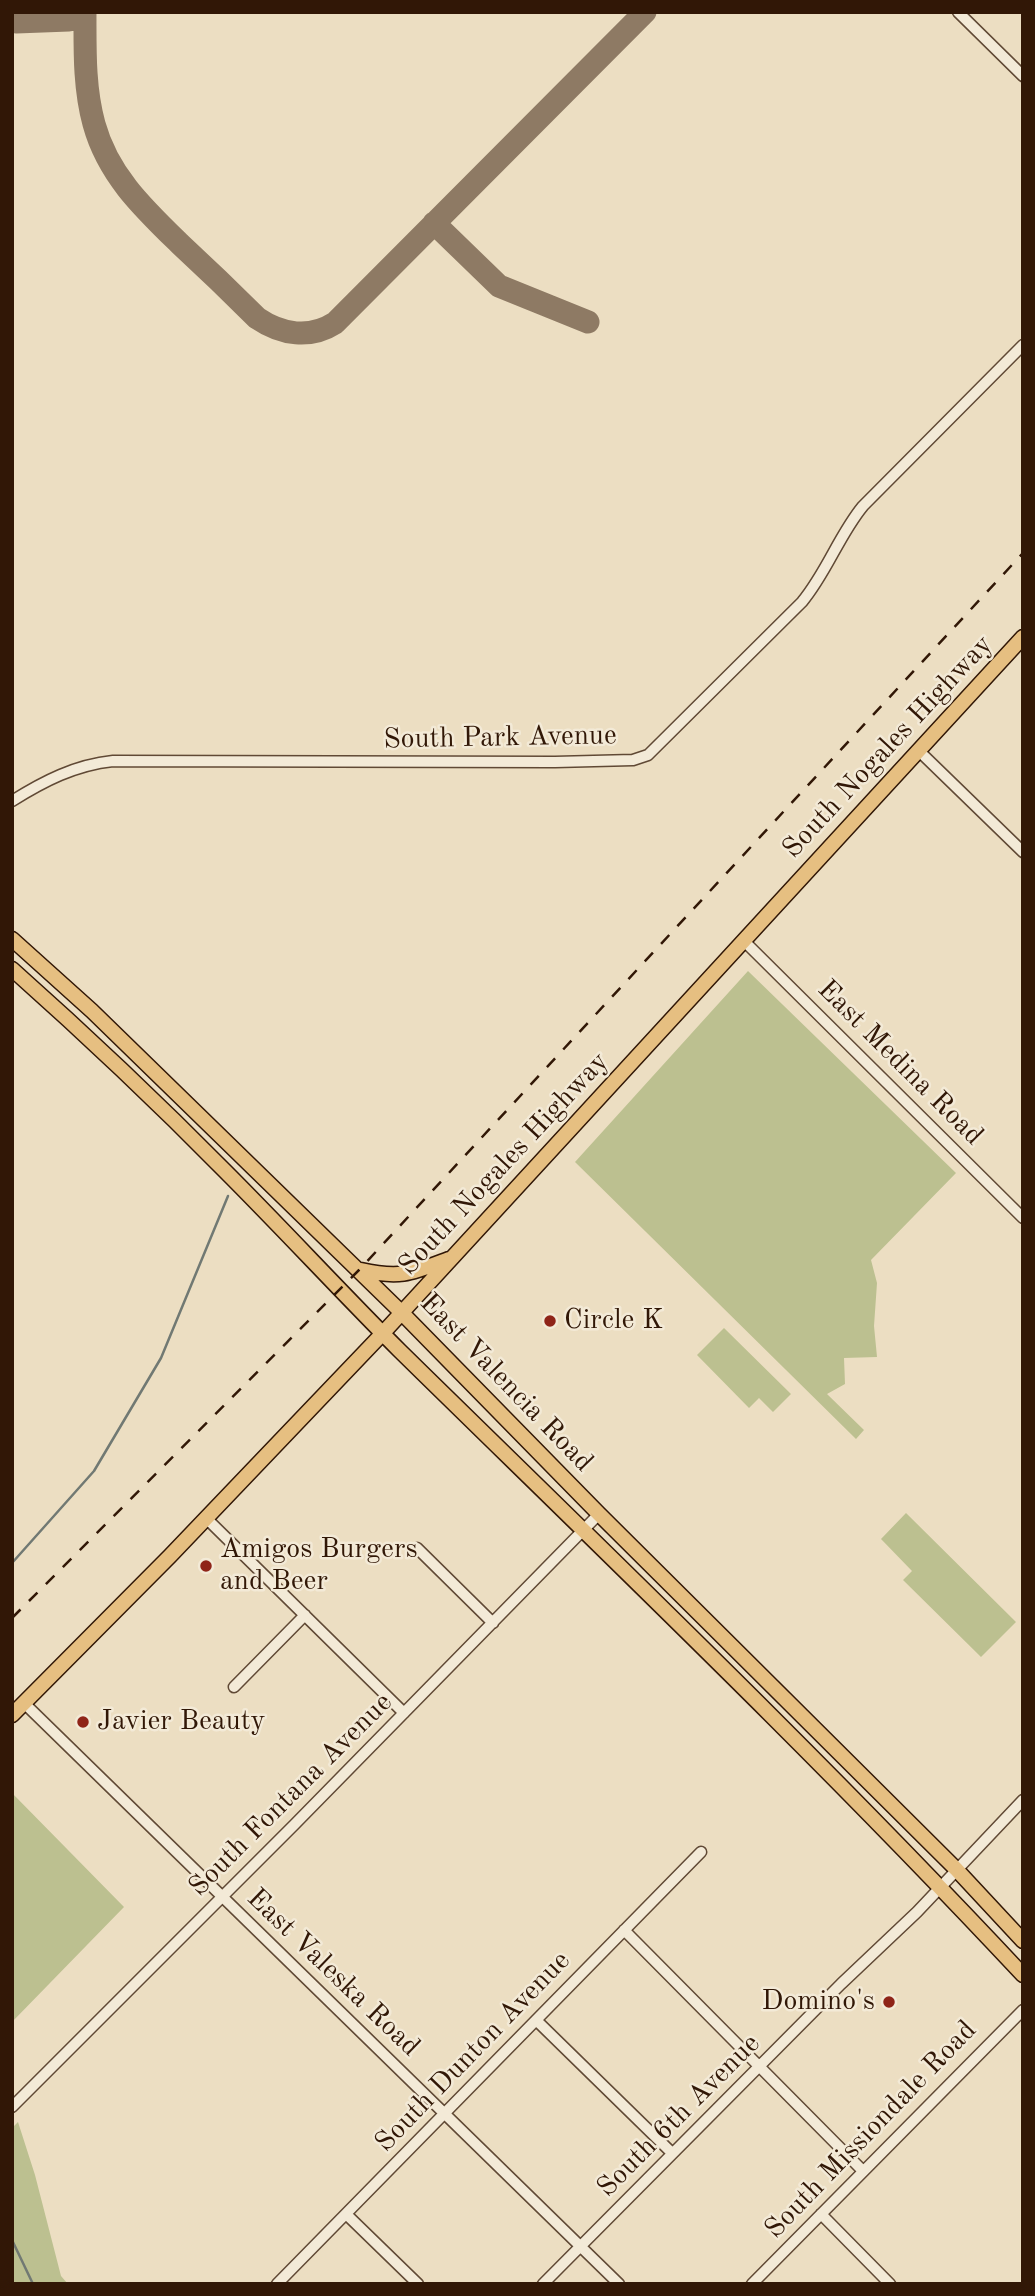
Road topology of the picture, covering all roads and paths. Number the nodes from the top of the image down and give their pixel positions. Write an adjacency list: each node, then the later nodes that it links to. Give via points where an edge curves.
1 (958, 12): 2 (street)
2 (1023, 76)
3 (1023, 345): 6 (street, South Park Avenue, via 863,506 802,602 648,755 634,760 555,762 113,761 70,770)
4 (1023, 637): 5 (main road, South Nogales Highway)
5 (918, 750): 7 (street); 9 (main road, South Nogales Highway)
6 (12, 801)
7 (1023, 852)
8 (12, 939): 11 (main road, East Valencia Road)
9 (744, 941): 15 (street, East Medina Road); 16 (main road, South Nogales Highway)
10 (12, 969): 12 (main road, East Valencia Road)
11 (92, 1011): 12 (main road); 13 (main road, East Valencia Road)
12 (76, 1027): 14 (main road, East Valencia Road)
13 (243, 1157): 14 (main road); 17 (main road, East Valencia Road)
14 (227, 1172): 19 (main road, East Valencia Road)
15 (1023, 1217)
16 (453, 1257): 17 (main road, via 404,1275); 18 (main road, South Nogales Highway)
17 (359, 1270): 18 (main road, East Valencia Road)
18 (401, 1311): 19 (main road, South Nogales Highway); 20 (main road, East Valencia Road)
19 (383, 1333): 21 (main road, South Nogales Highway); 22 (main road, East Valencia Road)
20 (599, 1514): 22 (street, South Fontana Avenue); 26 (main road, East Valencia Road)
21 (206, 1518): 24 (street); 29 (main road, South Nogales Highway)
22 (584, 1530): 25 (street, South Fontana Avenue); 27 (main road, East Valencia Road)
23 (416, 1548): 25 (street)
24 (305, 1615): 28 (street); 30 (street)
25 (493, 1623): 30 (street, South Fontana Avenue)
26 (754, 1668): 27 (main road); 34 (main road, East Valencia Road)
27 (738, 1684): 35 (main road, East Valencia Road)
28 (234, 1687)
29 (24, 1703): 31 (main road, South Nogales Highway); 36 (street, East Valeska Road)
30 (404, 1713): 36 (street, South Fontana Avenue)
31 (12, 1715)
32 (1023, 1800): 34 (street, South 6th Avenue)
33 (701, 1852): 37 (street, South Dunton Avenue)
34 (956, 1870): 35 (street, South 6th Avenue); 38 (main road, East Valencia Road)
35 (940, 1887): 39 (main road, East Valencia Road); 42 (street, South 6th Avenue)
36 (223, 1896): 43 (street, South Fontana Avenue); 44 (street, East Valeska Road)
37 (624, 1930): 41 (street, South Dunton Avenue); 42 (street)
38 (1023, 1941)
39 (1023, 1975)
40 (1023, 2010): 46 (street, South Missiondale Road)
41 (536, 2020): 44 (street, South Dunton Avenue); 45 (street)
42 (761, 2067): 45 (street, South 6th Avenue); 46 (street)
43 (12, 2107)
44 (444, 2113): 47 (street, South Dunton Avenue); 49 (street, East Valeska Road)
45 (672, 2153): 49 (street, South 6th Avenue)
46 (863, 2171): 48 (street, South Missiondale Road)
47 (346, 2214): 50 (street, South Dunton Avenue); 51 (street)
48 (821, 2214): 54 (street, South Missiondale Road); 55 (street)
49 (580, 2246): 52 (street, South 6th Avenue); 53 (street, East Valeska Road)
50 (277, 2284)
51 (418, 2284)
52 (543, 2284)
53 (619, 2284)
54 (752, 2284)
55 (890, 2284)

